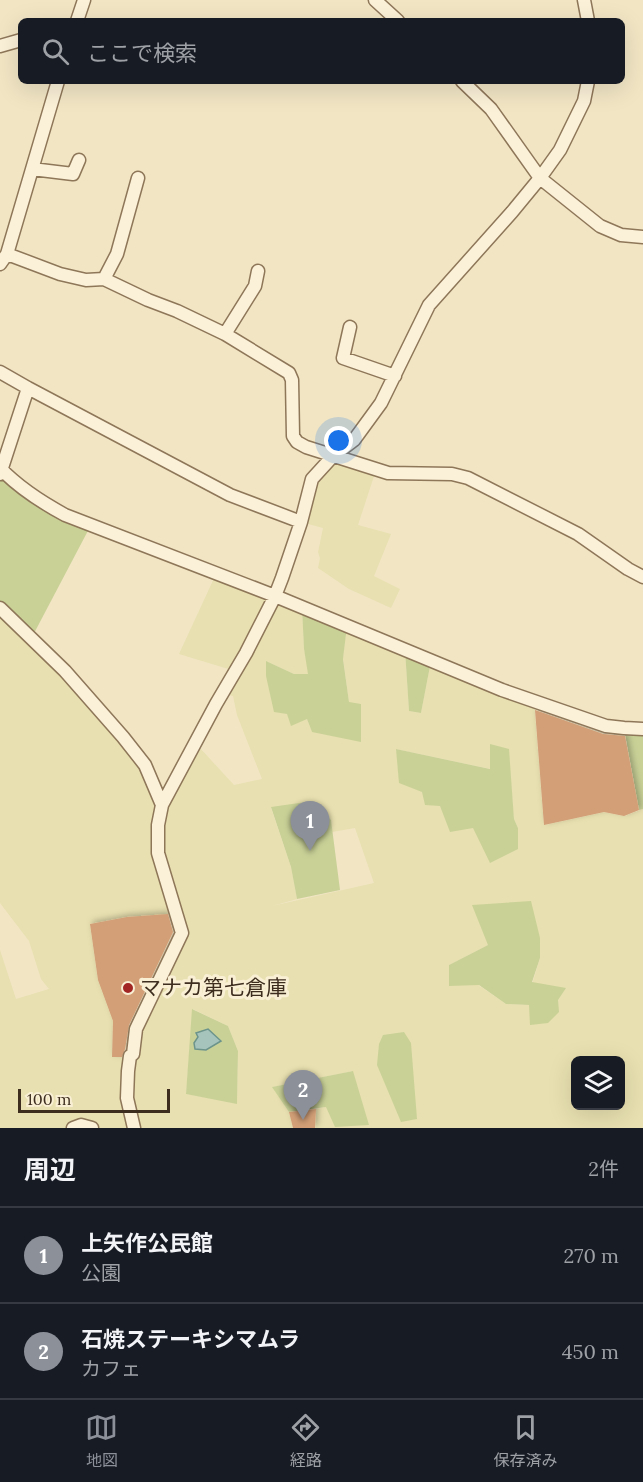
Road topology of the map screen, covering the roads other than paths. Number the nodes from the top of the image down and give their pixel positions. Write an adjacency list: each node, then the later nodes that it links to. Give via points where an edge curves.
1 (84, 0): 4 (street)
2 (375, 0): 5 (street)
3 (584, 0): 6 (street)
4 (78, 18)
5 (395, 18)
6 (587, 18)
7 (18, 41): 8 (street)
8 (0, 46)
9 (57, 84): 13 (street)
10 (465, 84): 15 (street, via 491,109)
11 (587, 84): 15 (street, via 573,126)
12 (79, 160): 13 (street, via 73,174)
13 (32, 169): 17 (street)
14 (138, 178): 19 (street, via 117,254)
15 (540, 178): 16 (street, via 600,226 621,235); 23 (street, via 429,305)
16 (643, 237)
17 (3, 259): 19 (street, via 86,280)
18 (258, 271): 21 (street, via 255,286)
19 (104, 279): 21 (street)
20 (350, 327): 23 (street, via 343,358)
21 (225, 334): 25 (street, via 289,373 293,436 306,447)
22 (0, 372): 24 (street)
23 (395, 376): 25 (street, via 354,440)
24 (28, 388): 26 (street); 27 (street, via 230,495)
25 (333, 456): 27 (street, via 312,479); 28 (street, via 388,473 468,478 578,534)
26 (1, 471): 29 (street, via 65,515)
27 (301, 522): 29 (street)
28 (643, 577)
29 (275, 596): 31 (street, via 502,690 606,726); 32 (street)
30 (0, 608): 32 (street, via 65,671 123,737 145,765)
31 (643, 729)
32 (162, 805): 35 (street, via 158,853 182,933 136,1029 127,1098)
33 (73, 1128): 34 (street)
34 (92, 1128)
35 (134, 1128)

